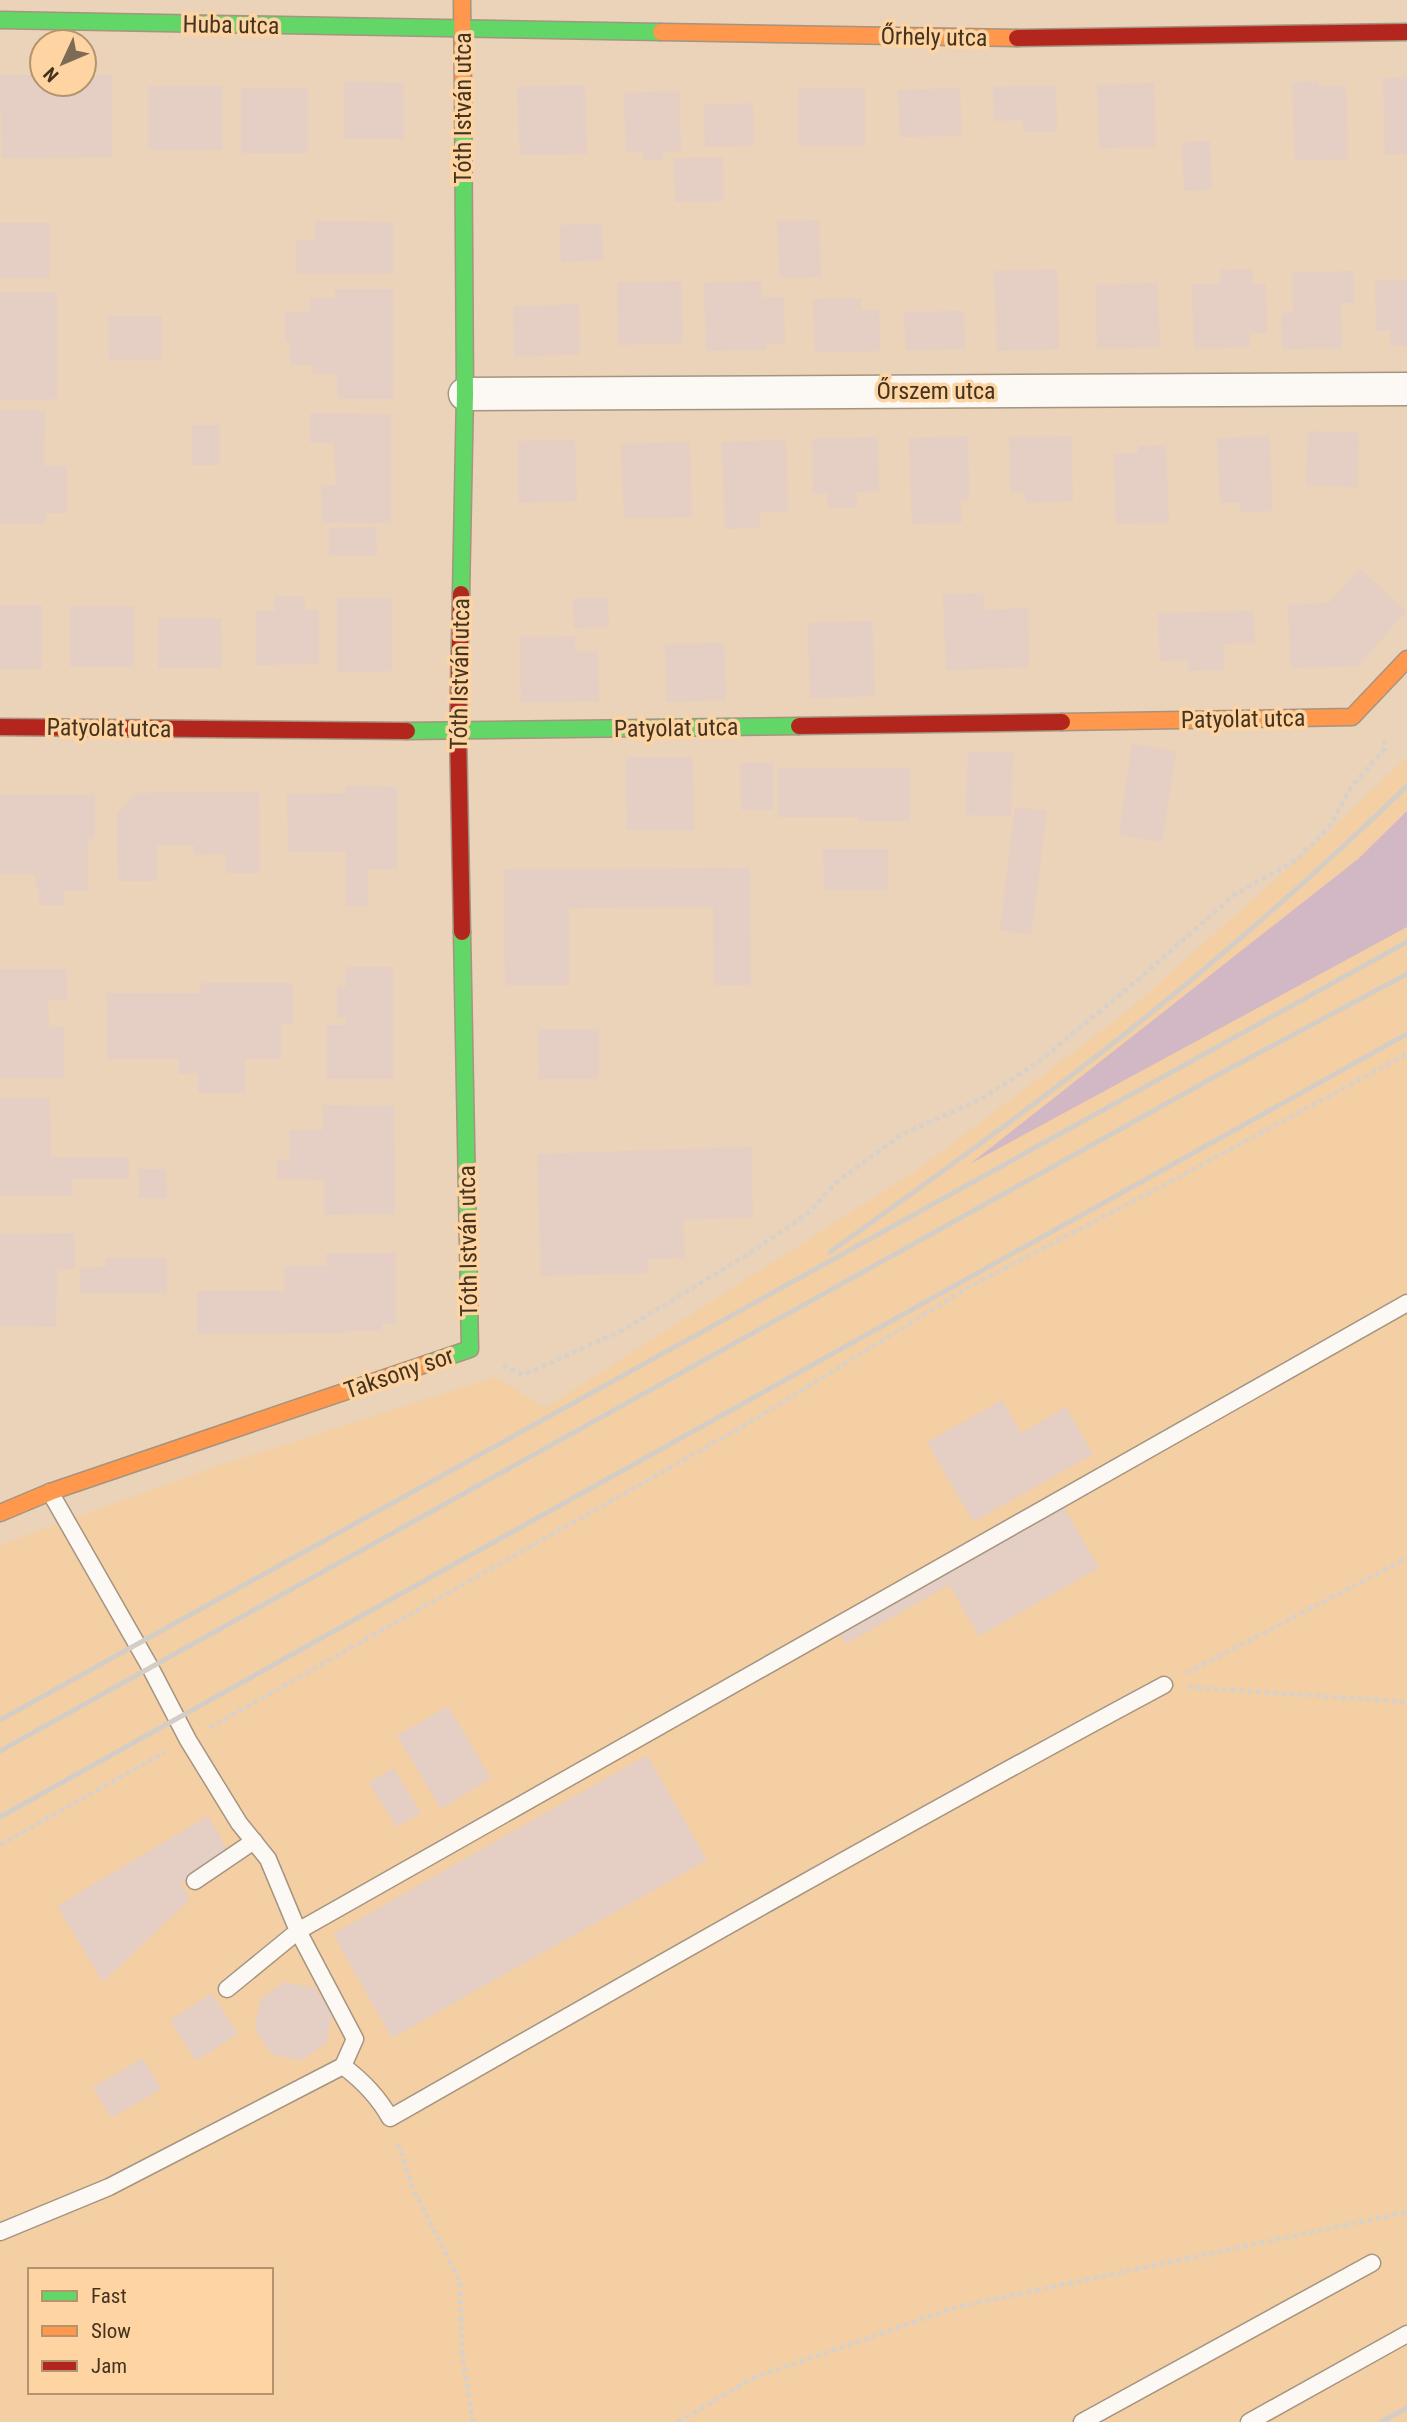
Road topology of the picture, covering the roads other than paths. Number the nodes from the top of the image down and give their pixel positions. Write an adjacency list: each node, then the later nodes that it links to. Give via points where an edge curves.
1 (462, 0): 3 (street, Tóth István utca)
2 (0, 20): 3 (street, Huba utca)
3 (462, 30): 4 (street, Őrhely utca, via 994,38); 6 (street, Tóth István utca)
4 (1407, 32)
5 (1407, 389): 6 (street, Őrszem utca)
6 (465, 394): 9 (street, Tóth István utca)
7 (1407, 659): 9 (street, Patyolat utca, via 1352,717)
8 (0, 727): 9 (street, Patyolat utca)
9 (458, 731): 11 (street, Tóth István utca)
10 (1407, 1303): 17 (lane)
11 (470, 1349): 12 (street, Taksony sor)
12 (50, 1492): 13 (street, Taksony sor); 15 (lane, via 188,1740)
13 (0, 1513)
14 (1164, 1685): 19 (lane, via 791,1889 390,2118 368,2086)
15 (254, 1841): 16 (lane); 17 (lane, via 268,1859)
16 (194, 1881)
17 (298, 1931): 18 (lane); 19 (lane, via 355,2039)
18 (228, 1989)
19 (343, 2066): 20 (lane, via 109,2187)
20 (0, 2232)
21 (1372, 2263): 23 (lane)
22 (1407, 2334): 24 (lane)
23 (1082, 2422)
24 (1249, 2422)

